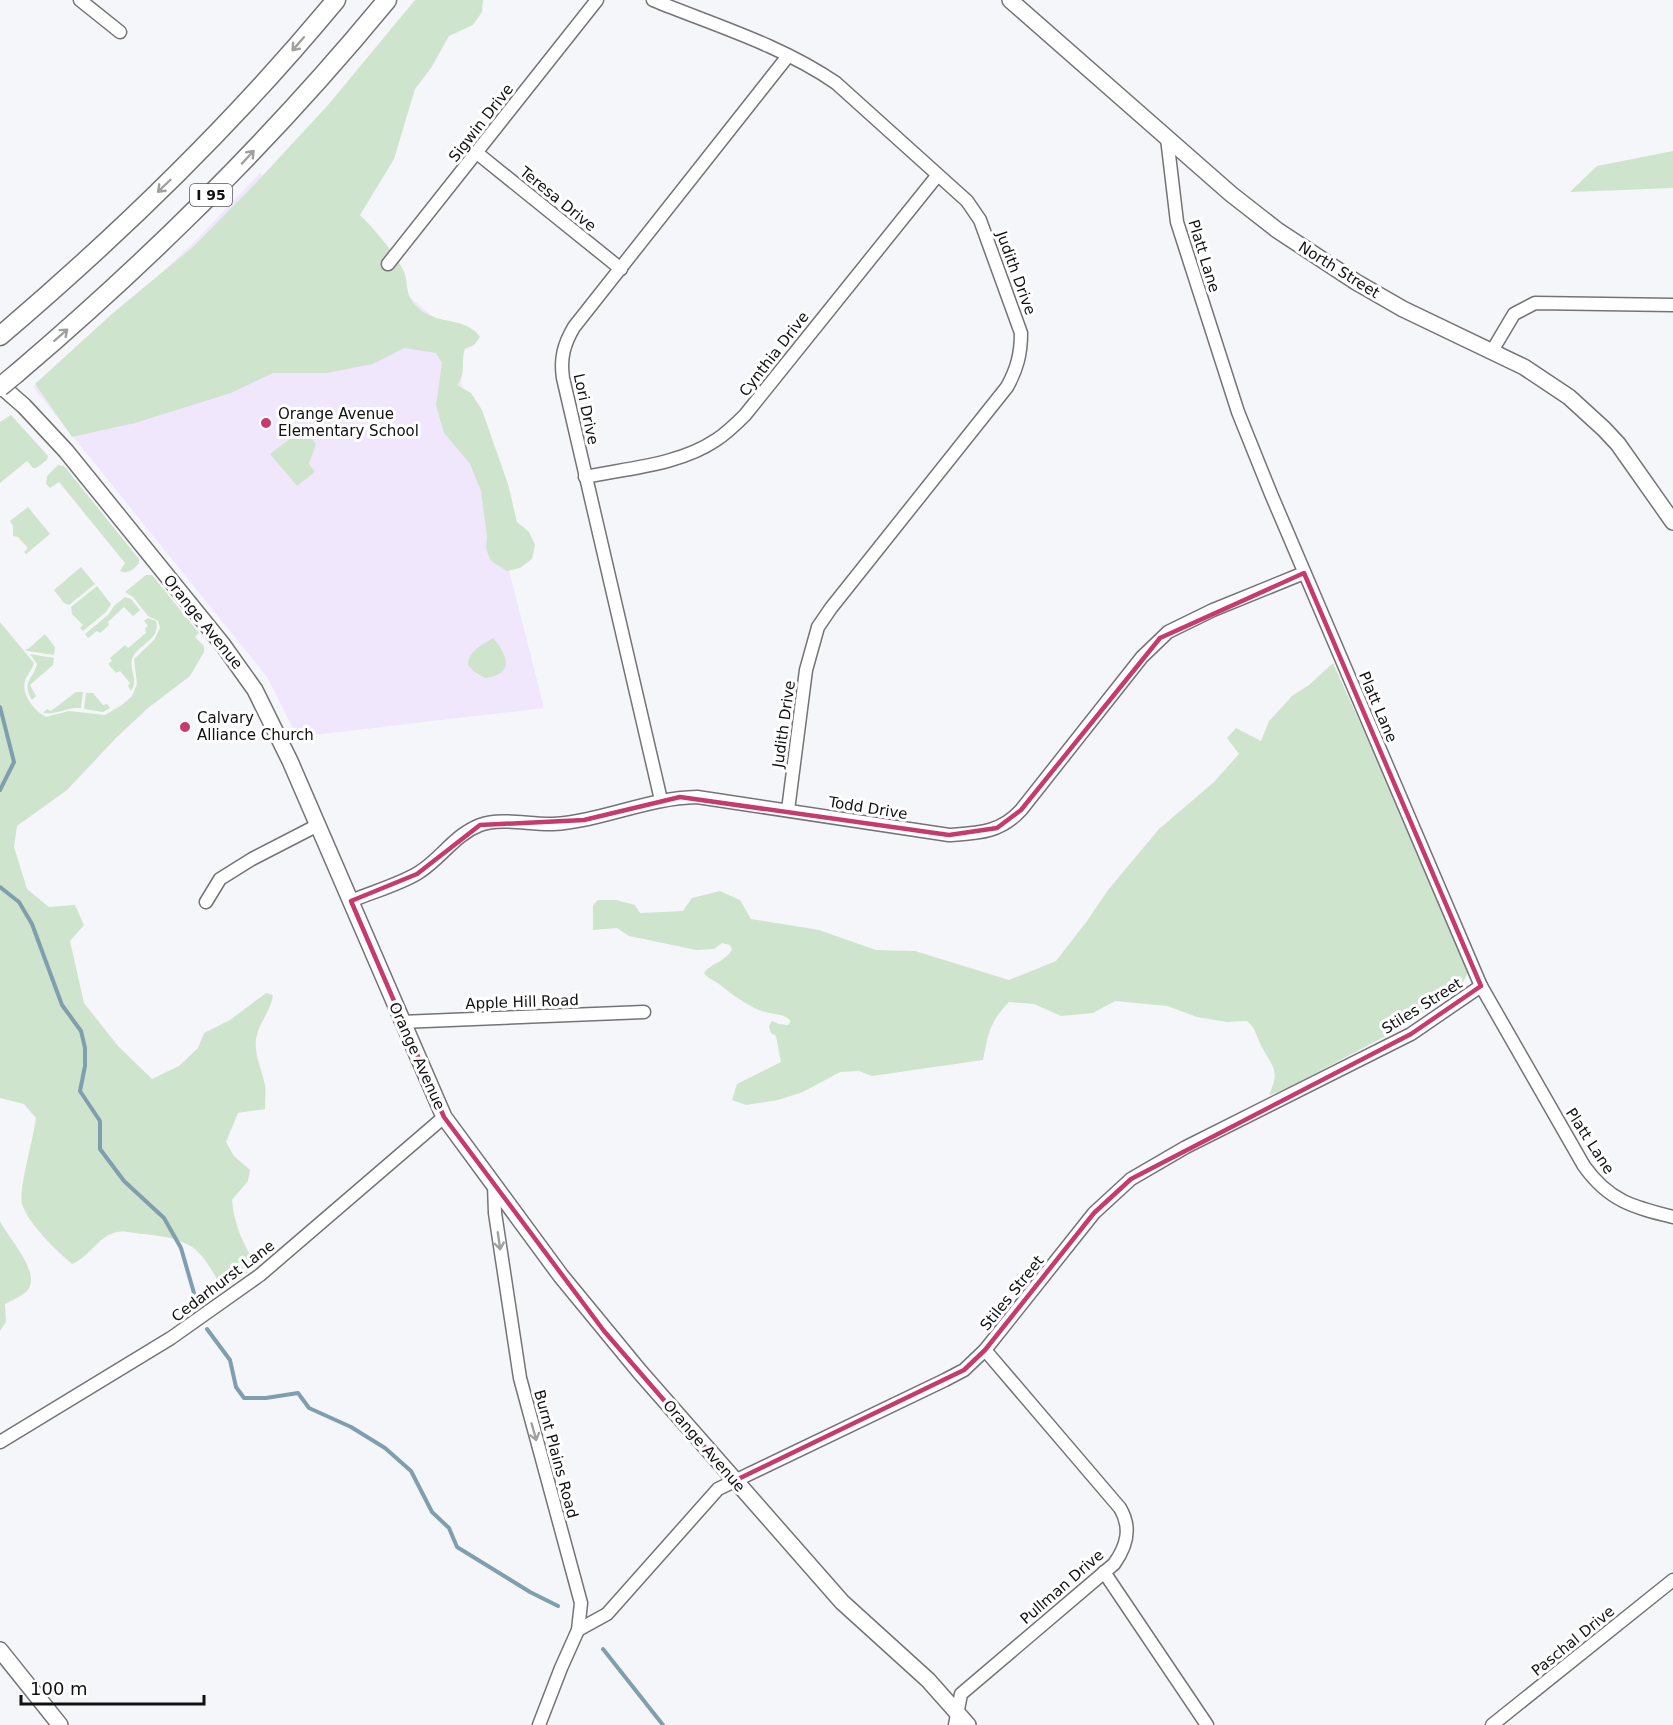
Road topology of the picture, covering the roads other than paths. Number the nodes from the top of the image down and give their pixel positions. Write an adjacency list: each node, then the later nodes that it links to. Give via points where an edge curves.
1 (80, 0): 7 (street)
2 (336, 0): 15 (highway, I 95, one-way to 15, via 266,81 172,179)
3 (387, 0): 17 (highway, I 95, one-way to 3, bridge, via 136,268 223,183)
4 (597, 0): 10 (street, Sigwin Drive)
5 (653, 0): 8 (street, Judith Drive)
6 (1010, 0): 9 (main road, North Street)
7 (120, 32)
8 (788, 56): 11 (street, Judith Drive, via 836,83); 13 (street, Lori Drive)
9 (1167, 138): 16 (main road, North Street, via 1231,194 1326,263 1403,309); 20 (street, Platt Lane, via 1177,222 1238,412)
10 (477, 153): 12 (street, Sigwin Drive); 13 (street, Teresa Drive)
11 (937, 176): 18 (street, Cynthia Drive, via 745,416 717,440 671,459); 22 (street, Judith Drive, via 967,201 980,220 1021,333 1021,353 1007,387 818,627 806,670)
12 (388, 264)
13 (621, 269): 18 (street, Lori Drive, via 574,327 562,354 563,378)
14 (1673, 305): 16 (street, via 1535,303 1514,314)
15 (0, 336)
16 (1492, 351): 19 (main road, North Street, via 1554,385 1584,408 1618,444)
17 (0, 386): 23 (main road, Orange Avenue, via 66,452 245,675 265,707)
18 (585, 477): 21 (street, Lori Drive)
19 (1673, 522)
20 (1304, 573): 22 (street, Todd Drive, via 1213,610 1160,638 1006,825 949,835); 26 (street, Platt Lane)
21 (661, 800): 22 (street, Todd Drive, via 697,797); 24 (street, Todd Drive, via 584,820 480,825 457,839 417,874)
22 (788, 810)
23 (318, 825): 24 (main road, Orange Avenue); 25 (street, via 220,879)
24 (351, 901): 28 (main road, Orange Avenue)
25 (206, 902)
26 (1480, 986): 31 (street, Platt Lane, via 1593,1178 1627,1204); 32 (street, Stiles Street, via 1411,1034 1186,1147 1131,1179 1095,1213)
27 (644, 1012): 28 (street, Apple Hill Road)
28 (401, 1022): 29 (main road, Orange Avenue)
29 (444, 1118): 30 (main road, Orange Avenue); 33 (street, Cedarhurst Lane, via 260,1275 171,1338)
30 (494, 1183): 34 (main road, Orange Avenue, via 604,1331); 37 (street, Burnt Plains Road, one-way to 37, via 496,1225 520,1378 580,1596)
31 (1673, 1217)
32 (985, 1350): 34 (street, Stiles Street, via 964,1370 945,1380); 35 (street, Pullman Drive, via 1124,1514 1127,1539 1119,1556)
33 (0, 1442)
34 (734, 1481): 37 (street, Stiles Street, via 718,1489 607,1614); 39 (main road, Orange Avenue, via 842,1602 928,1680)
35 (1104, 1572): 39 (street, Pullman Drive, via 961,1694); 43 (street)
36 (1673, 1580): 44 (street, Paschal Drive)
37 (578, 1630): 41 (street, Burnt Plains Road)
38 (0, 1650): 40 (main road)
39 (957, 1719): 42 (main road, Orange Avenue)
40 (60, 1725)
41 (539, 1725)
42 (968, 1725)
43 (1207, 1725)
44 (1492, 1725)

